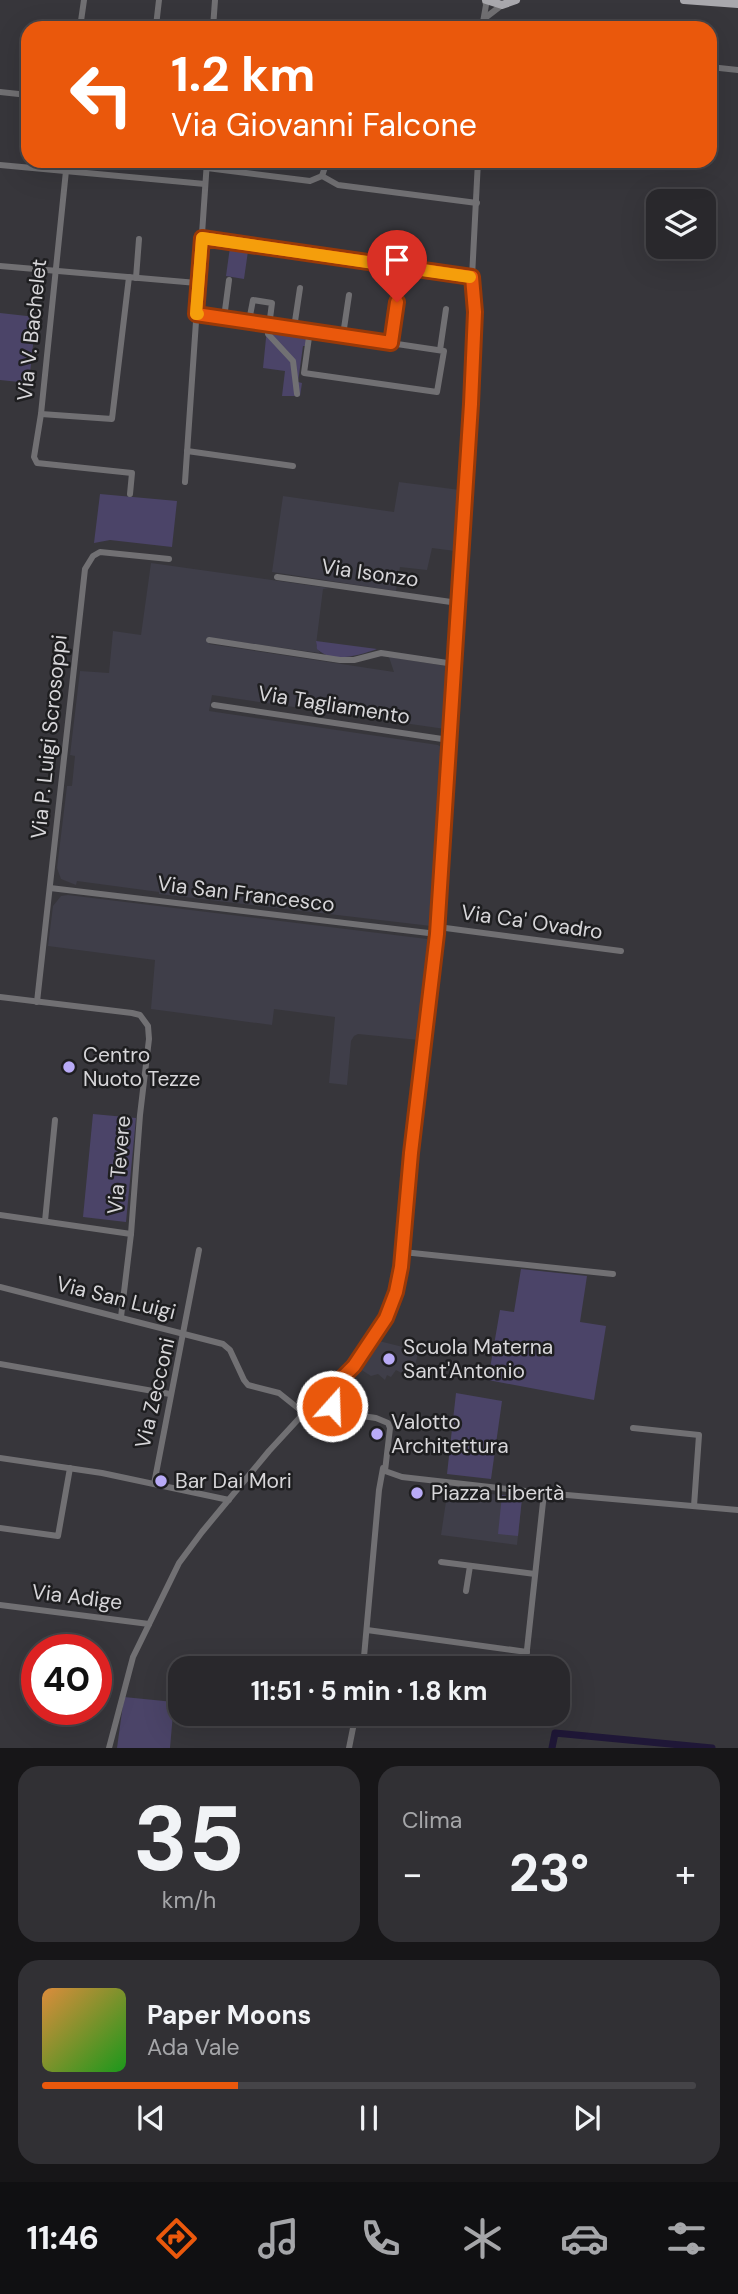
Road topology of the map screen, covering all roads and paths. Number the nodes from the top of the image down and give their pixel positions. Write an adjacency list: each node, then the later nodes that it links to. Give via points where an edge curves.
1 (84, 0): 10 (street)
2 (159, 0): 11 (street)
3 (215, 0): 12 (street)
4 (485, 0): 8 (main road); 9 (street)
5 (516, 0): 8 (main road)
6 (684, 0): 7 (main road)
7 (738, 4)
8 (502, 5): 9 (street)
9 (485, 18): 13 (street)
10 (81, 21)
11 (157, 21)
12 (213, 21)
13 (484, 21)
14 (717, 67): 15 (street)
15 (738, 70)
16 (0, 92): 17 (street)
17 (21, 94)
18 (0, 165): 19 (street)
19 (21, 167)
20 (33, 168): 26 (street)
21 (66, 168): 26 (street, Via V. Bachelet)
22 (207, 168): 28 (street)
23 (231, 168): 27 (street, via 310,181)
24 (325, 168): 27 (street)
25 (478, 168): 29 (street)
26 (66, 171): 28 (street); 33 (street, Via V. Bachelet)
27 (322, 176): 29 (street, via 338,185)
28 (205, 184): 30 (street)
29 (477, 203): 35 (street)
30 (202, 238): 35 (street); 37 (street)
31 (139, 239): 34 (street)
32 (0, 265): 33 (street)
33 (56, 270): 34 (street); 52 (street, Via V. Bachelet)
34 (132, 277): 37 (street); 52 (street, Via V. Bachelet, via 112,419)
35 (472, 277): 59 (street, via 475,312)
36 (229, 279): 43 (street)
37 (197, 283): 42 (street)
38 (300, 288): 46 (street)
39 (349, 295): 48 (street)
40 (397, 302): 49 (street)
41 (446, 309): 50 (street)
42 (196, 314): 43 (street); 53 (street)
43 (224, 318): 44 (street)
44 (249, 321): 45 (street); 45 (street, via 253,300 272,303)
45 (269, 324): 46 (street); 51 (street, via 271,338 295,365)
46 (294, 328): 47 (street)
47 (310, 330): 48 (street); 50 (street, via 304,373 437,392 444,351)
48 (343, 335): 49 (street)
49 (391, 343): 50 (street)
50 (440, 350)
51 (298, 394)
52 (41, 414): 56 (street, via 37,463 132,473)
53 (187, 451): 54 (street); 55 (street)
54 (293, 466)
55 (185, 482)
56 (130, 494)
57 (169, 559): 64 (street, Via P. Luigi Scrosoppi, via 100,552 85,569)
58 (277, 577): 59 (street, Via Isonzo)
59 (458, 603): 61 (street)
60 (209, 640): 61 (street, via 340,660 381,653)
61 (454, 664): 63 (street)
62 (214, 705): 63 (street, Via Tagliamento)
63 (449, 740): 65 (street)
64 (50, 888): 65 (street, Via San Francesco); 68 (street, Via P. Luigi Scrosoppi)
65 (437, 930): 66 (street, Via Ca' Ovadro); 74 (street)
66 (621, 951)
67 (0, 998): 68 (street)
68 (37, 1002): 72 (street, Via Tevere, via 132,1013 148,1026)
69 (55, 1120): 71 (street)
70 (0, 1215): 71 (street)
71 (45, 1221): 72 (street)
72 (131, 1234): 77 (street, Via Tevere)
73 (199, 1250): 78 (street, Via San Luigi)
74 (403, 1252): 75 (street); 81 (street, via 386,1318 354,1366 330,1390)
75 (613, 1275)
76 (0, 1287): 77 (street, Via San Luigi)
77 (121, 1317): 78 (street, Via San Luigi)
78 (183, 1332): 80 (street, Via Zecconi); 82 (street, Via Zecconi, via 223,1344 248,1385 279,1393)
79 (0, 1364): 80 (street)
80 (170, 1394): 87 (street, Via Zecconi)
81 (325, 1405): 82 (street); 85 (street, via 338,1414 388,1423)
82 (307, 1411): 89 (street)
83 (633, 1428): 90 (street, via 699,1435)
84 (0, 1458): 86 (street)
85 (384, 1466): 88 (street, via 384,1471 402,1477); 99 (street)
86 (70, 1468): 87 (street); 92 (street, via 58,1536)
87 (154, 1484): 89 (street)
88 (544, 1493): 90 (street); 95 (street)
89 (229, 1500): 98 (street, via 179,1563)
90 (694, 1506): 91 (street)
91 (738, 1510)
92 (0, 1528)
93 (441, 1562): 94 (street)
94 (470, 1566): 95 (street); 96 (street)
95 (535, 1574): 100 (street)
96 (466, 1591)
97 (0, 1605): 98 (street, Via Adige)
98 (149, 1624): 104 (street, via 133,1657)
99 (367, 1630): 100 (street); 101 (street)
100 (527, 1652): 102 (street)
101 (364, 1656)
102 (526, 1656)
103 (353, 1726): 105 (street)
104 (109, 1748)
105 (349, 1748)

